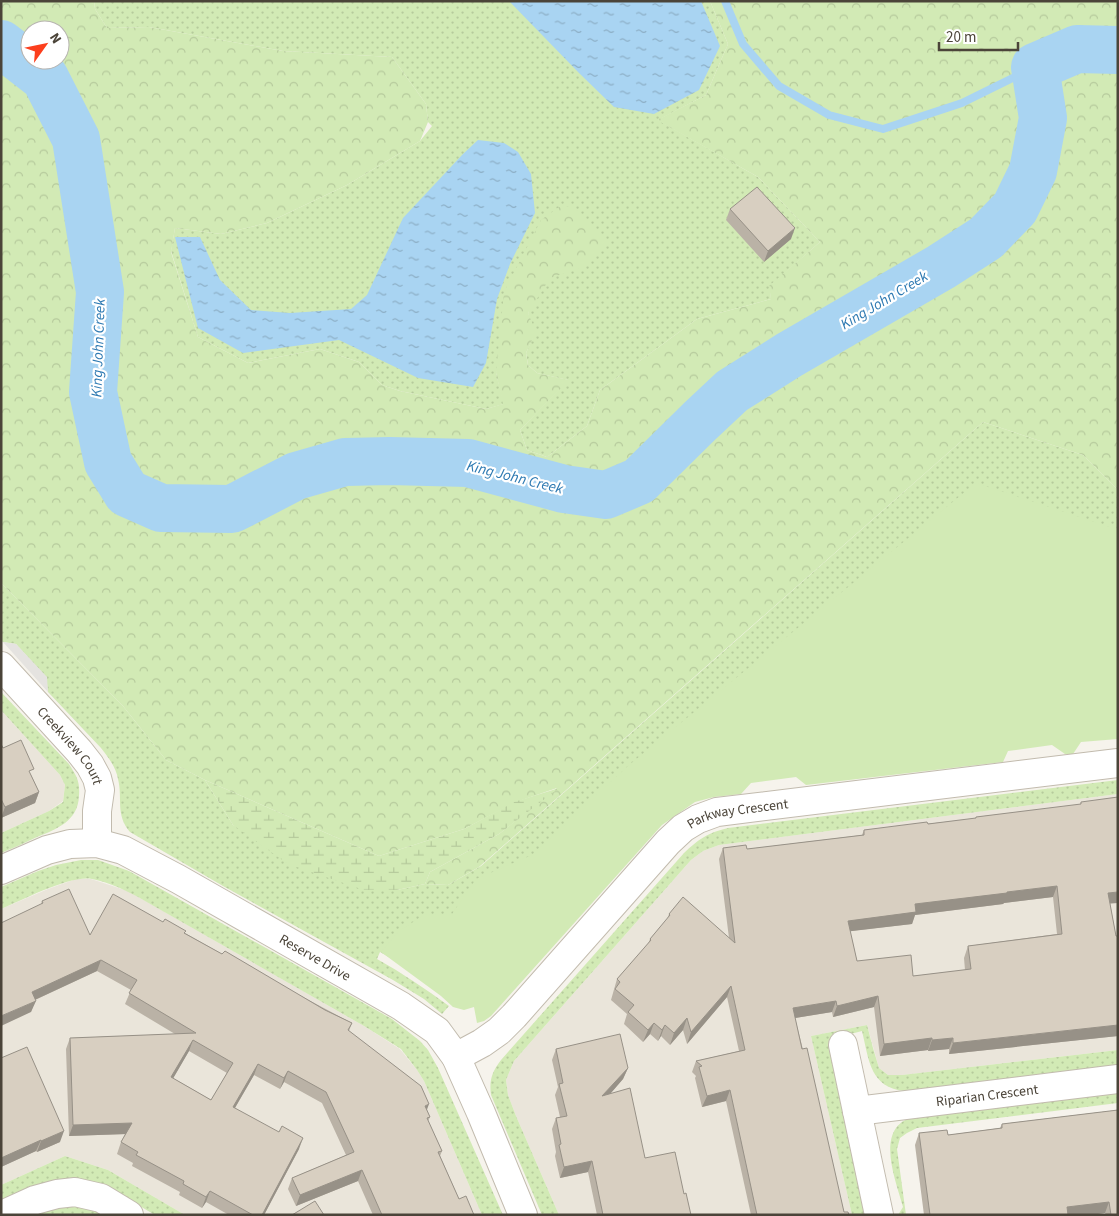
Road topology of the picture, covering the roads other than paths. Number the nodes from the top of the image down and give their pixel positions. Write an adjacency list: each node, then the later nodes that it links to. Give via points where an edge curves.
1 (1, 666): 3 (street, Creekview Court, via 90,765 100,790)
2 (1118, 763): 6 (street, Parkway Crescent, via 717,812 698,819 668,842 504,1026)
3 (97, 843): 4 (street, Reserve Drive, via 70,844 47,850); 6 (street, Reserve Drive, via 123,850 153,865 401,1006 437,1031)
4 (1, 870)
5 (842, 1045): 8 (street)
6 (456, 1057): 11 (street, Reserve Drive)
7 (1118, 1079): 8 (street, Riparian Crescent)
8 (857, 1111): 12 (street)
9 (2, 1215): 10 (street, via 35,1200 75,1192 100,1198)
10 (129, 1215)
11 (524, 1215)
12 (879, 1215)

